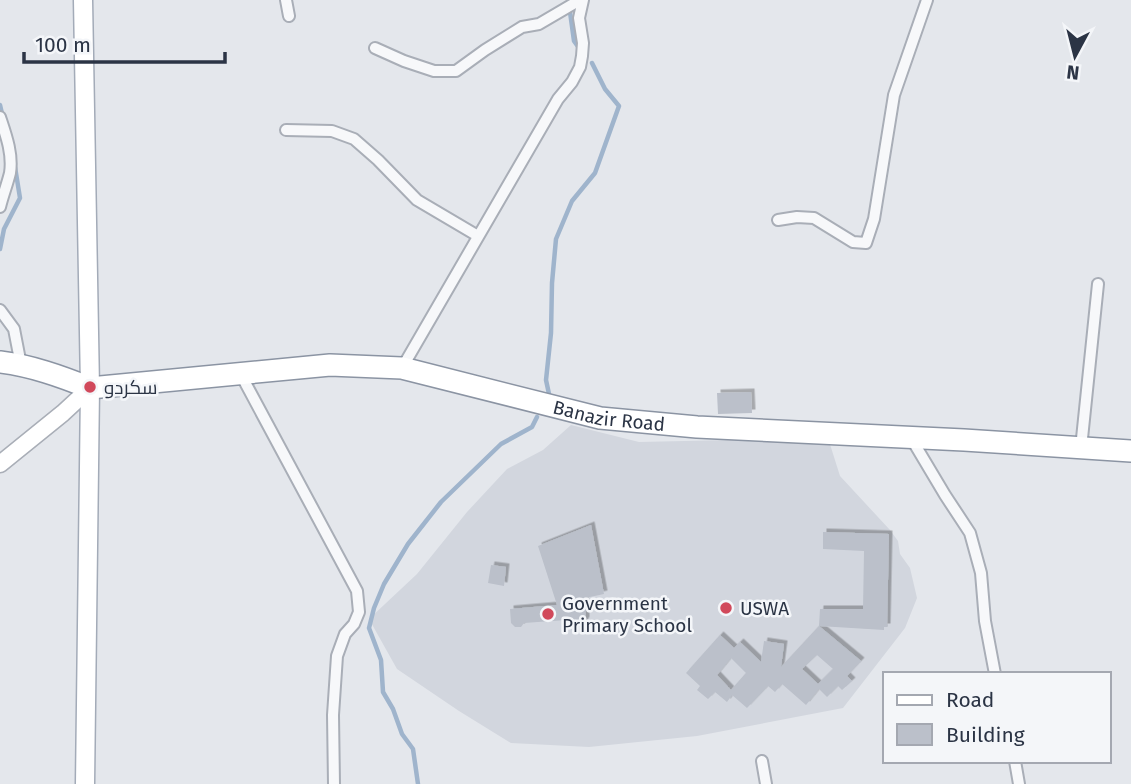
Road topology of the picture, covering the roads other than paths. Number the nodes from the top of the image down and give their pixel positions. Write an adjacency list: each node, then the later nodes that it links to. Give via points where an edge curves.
1 (83, 0): 17 (main road)
2 (286, 0): 5 (street)
3 (582, 0): 6 (street, via 538,24 523,27 456,71 434,71); 11 (street, via 580,67)
4 (927, 0): 10 (street, via 894,95 866,243 853,242 814,218)
5 (289, 16)
6 (375, 48)
7 (0, 117): 9 (street, via 11,160)
8 (286, 130): 11 (street, via 332,131 354,139 417,200)
9 (0, 206)
10 (778, 220)
11 (478, 236): 15 (street)
12 (1098, 284): 19 (street)
13 (0, 310): 14 (street, via 14,328)
14 (10, 363): 17 (highway, via 54,373)
15 (402, 368): 16 (highway, Banazir Road, via 330,365); 18 (highway, Banazir Road, via 600,418)
16 (240, 373): 17 (highway, Banazir Road); 26 (street, via 357,591 359,612 337,656)
17 (90, 388): 21 (main road); 25 (main road)
18 (911, 438): 19 (highway, Banazir Road); 22 (street, via 970,533 981,573)
19 (1081, 448): 20 (highway, Banazir Road)
20 (1131, 451)
21 (0, 464)
22 (995, 672)
23 (761, 761): 27 (street)
24 (1015, 763): 28 (street)
25 (85, 784)
26 (334, 784)
27 (766, 784)
28 (1019, 784)

